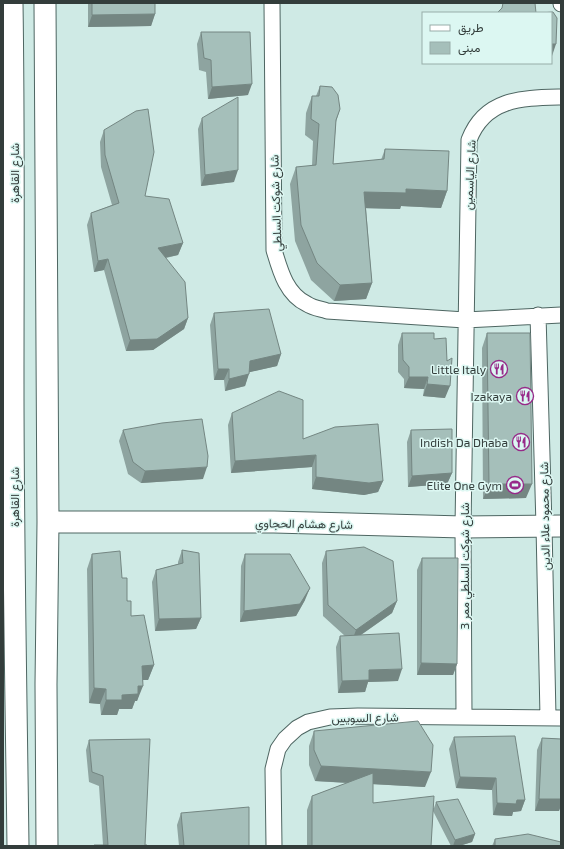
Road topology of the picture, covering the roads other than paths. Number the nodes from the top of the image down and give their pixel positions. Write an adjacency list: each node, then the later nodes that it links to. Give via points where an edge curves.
1 (12, 3): 13 (main road, شارع القاهرة, via 14,622)
2 (44, 3): 8 (main road)
3 (272, 3): 7 (street, شارع شوكت السلطي, via 274,250 282,278 294,294 306,304 327,312)
4 (561, 97): 7 (street, شارع الياسمين, via 517,100 496,107 483,116 474,127 469,140)
5 (561, 314): 6 (street, شارع شوكت السلطي)
6 (538, 315): 7 (street, شارع شوكت السلطي); 9 (street, شارع محمود علاء الدين)
7 (465, 320): 10 (street, شارع شوكت السلطي ممر 3)
8 (48, 522): 10 (main road, شارع هشام الحجاوي, via 274,522); 14 (main road)
9 (553, 526): 10 (main road, شارع هشام الحجاوي); 12 (street, شارع محمود علاء الدين)
10 (463, 527): 11 (street, شارع شوكت السلطي ممر 3)
11 (464, 716): 12 (street, شارع السويس); 15 (street, شارع السويس, via 330,717 308,722 297,728 278,749 273,769)
12 (554, 718)
13 (18, 846)
14 (48, 846)
15 (274, 846)

